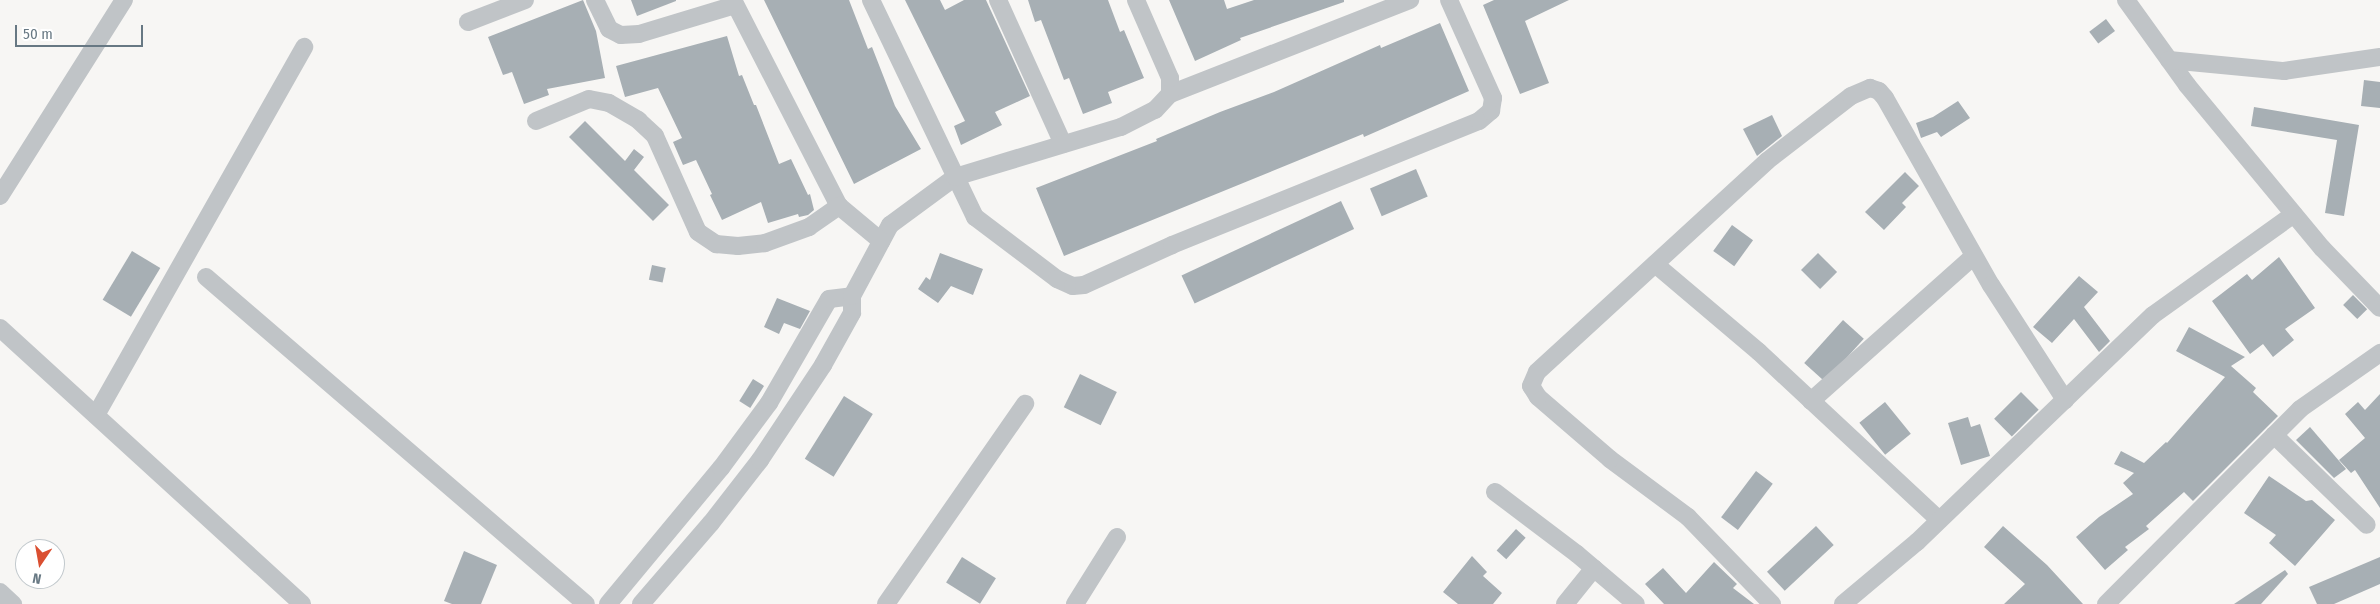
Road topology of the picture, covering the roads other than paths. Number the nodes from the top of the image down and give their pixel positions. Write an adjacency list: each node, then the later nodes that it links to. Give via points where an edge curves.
1 (124, 0): 19 (street)
2 (525, 0): 11 (street)
3 (595, 0): 10 (street, via 609,29 621,35 639,34)
4 (871, 0): 18 (street)
5 (998, 0): 17 (street)
6 (1136, 0): 15 (street, via 1170,78)
7 (1410, 0): 15 (street)
8 (1448, 0): 18 (street, via 1493,98 1491,111 1479,121 1172,245 1084,285 1074,286 1057,278 975,217)
9 (2126, 0): 14 (street)
10 (734, 3): 20 (street)
11 (468, 22)
12 (304, 47): 33 (street)
13 (2380, 57): 14 (street, via 2284,71)
14 (2169, 60): 21 (street)
15 (1170, 94): 17 (street, via 1155,110 1121,127)
16 (536, 121): 20 (street, via 590,99 609,103 638,120 655,136 698,232 716,244 766,243 809,227)
17 (1063, 144): 18 (street)
18 (955, 177): 22 (street, via 890,225)
19 (0, 196)
20 (839, 206): 22 (street)
21 (2294, 214): 27 (street); 30 (street, via 2153,315)
22 (881, 241): 26 (street)
23 (1974, 256): 24 (street, via 1884,98 1879,91 1870,88 1851,96 1767,161); 30 (street); 31 (street)
24 (1655, 264): 31 (street, via 1759,352); 52 (street, via 1537,372 1531,386 1538,397 1603,452 1688,517)
25 (206, 277): 45 (street)
26 (852, 296): 35 (street, via 828,299 769,403); 36 (street, via 852,313 823,365)
27 (2380, 308)
28 (0, 328): 33 (street)
29 (2380, 352): 34 (street, via 2300,410)
30 (2065, 400): 38 (street)
31 (1811, 401): 38 (street)
32 (1025, 404): 48 (street)
33 (96, 415): 44 (street)
34 (2274, 435): 39 (street); 54 (street)
35 (721, 468): 36 (street); 46 (street)
36 (740, 486): 47 (street)
37 (1495, 492): 41 (street)
38 (1939, 520): 53 (street)
39 (2367, 524)
40 (1117, 537): 49 (street)
41 (1594, 568): 50 (street); 51 (street)
42 (0, 592): 43 (street)
43 (13, 604)
44 (302, 604)
45 (586, 604)
46 (608, 604)
47 (641, 604)
48 (886, 604)
49 (1075, 604)
50 (1565, 604)
51 (1636, 604)
52 (1772, 604)
53 (1843, 604)
54 (2106, 604)

